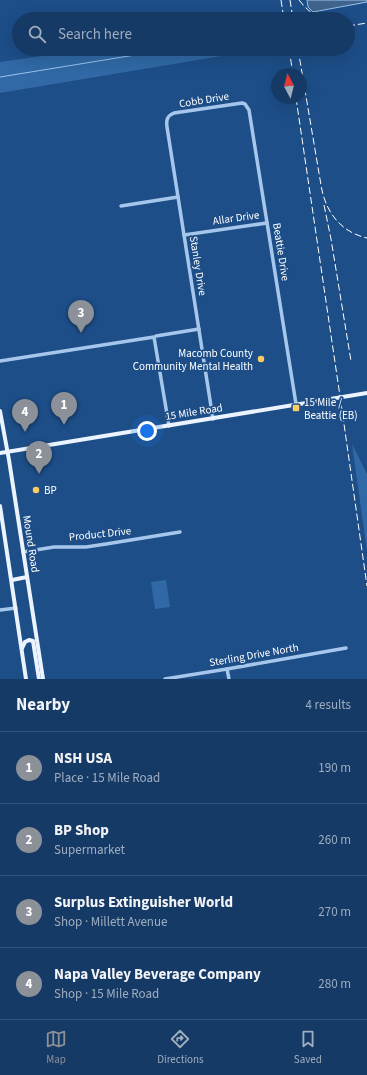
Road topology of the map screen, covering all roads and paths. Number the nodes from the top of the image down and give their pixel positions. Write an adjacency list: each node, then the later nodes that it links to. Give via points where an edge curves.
1 (245, 104): 2 (street, Cobb Drive, via 174,113); 5 (street, Beattie Drive, via 250,113)
2 (168, 117): 3 (street, Stanley Drive, via 166,121)
3 (178, 198): 4 (street); 6 (street, Stanley Drive)
4 (121, 206)
5 (268, 222): 6 (street, Allar Drive); 11 (street, Beattie Drive)
6 (184, 235): 7 (street, Stanley Drive)
7 (199, 329): 8 (street); 13 (street, Stanley Drive)
8 (155, 337): 9 (street); 14 (street)
9 (0, 362)
10 (367, 393): 11 (main road, 15 Mile Road)
11 (296, 404): 13 (main road, 15 Mile Road)
12 (0, 411): 16 (main road, Mound Road)
13 (213, 419): 14 (main road, 15 Mile Road)
14 (169, 426): 17 (main road, 15 Mile Road)
15 (0, 429): 16 (main road)
16 (5, 438): 17 (main road, Mound Road)
17 (8, 452): 18 (main road, 15 Mile Road); 23 (main road, Mound Road)
18 (0, 454)
19 (0, 506): 21 (main road)
20 (180, 532): 23 (street, Product Drive, via 86,547 54,547)
21 (6, 542): 22 (street); 25 (main road)
22 (0, 543)
23 (23, 552): 24 (main road, Mound Road)
24 (27, 577): 25 (main road); 33 (main road, Mound Road)
25 (12, 580): 26 (main road)
26 (16, 608): 27 (street); 29 (main road)
27 (0, 610)
28 (346, 648): 30 (street, Sterling Drive North)
29 (22, 649): 31 (main road); 32 (main road, via 25,642 32,641)
30 (228, 669): 34 (street, Sterling Drive North); 35 (street)
31 (26, 679)
32 (39, 679)
33 (43, 679)
34 (165, 679)
35 (229, 679)

